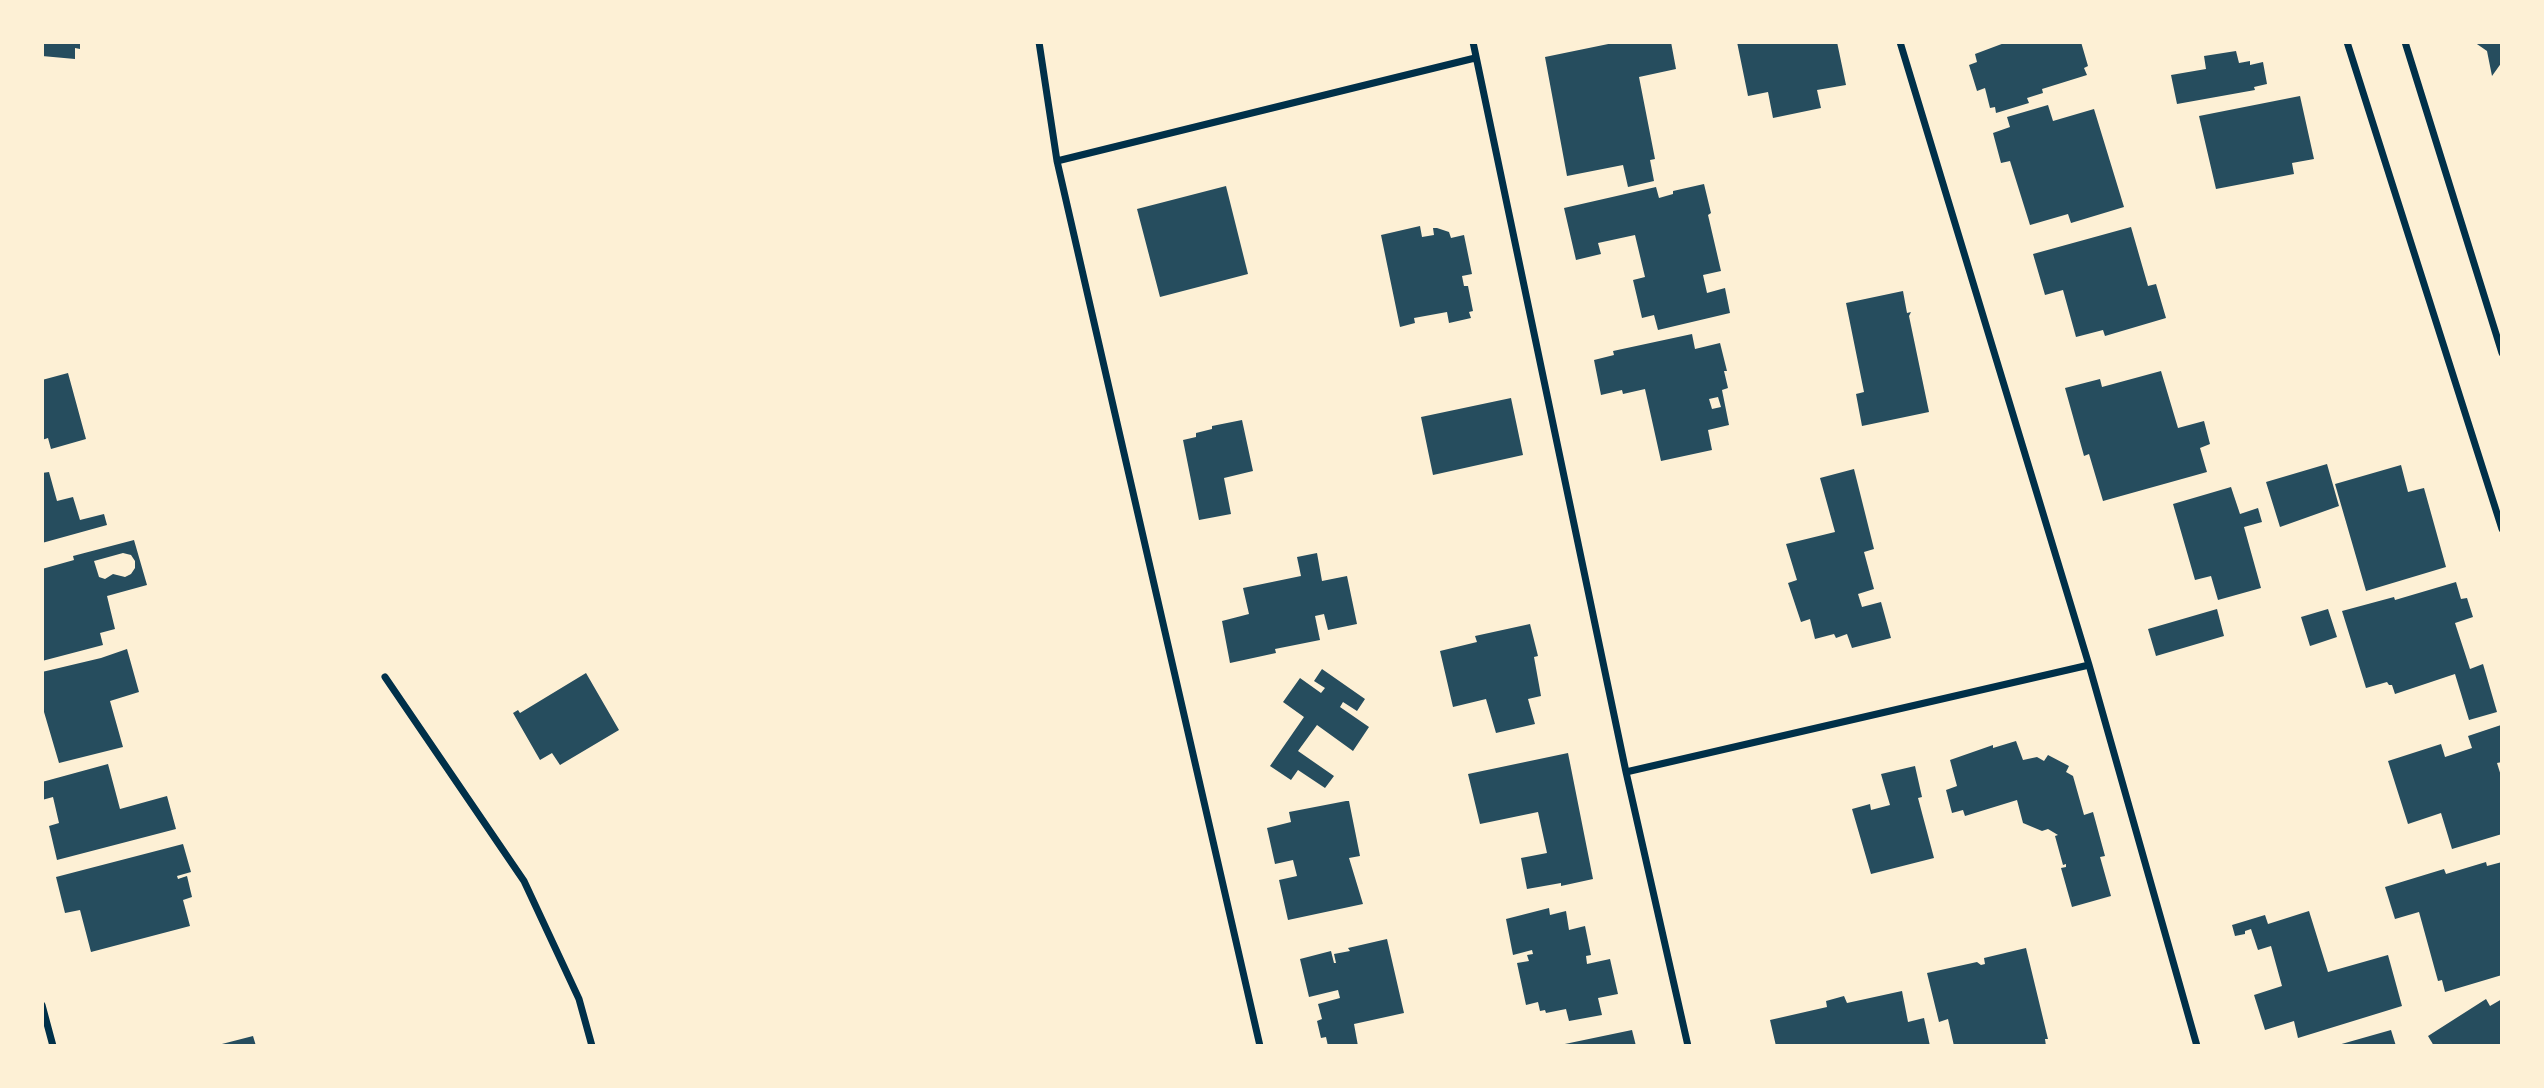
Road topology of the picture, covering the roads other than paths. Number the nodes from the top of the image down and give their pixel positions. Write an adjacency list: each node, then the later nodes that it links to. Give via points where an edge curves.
1 (1039, 42): 7 (street)
2 (1473, 42): 6 (street)
3 (1900, 42): 10 (street)
4 (2347, 42): 9 (street)
5 (2405, 42): 8 (street)
6 (1475, 58): 7 (street); 12 (street)
7 (1057, 161): 16 (street)
8 (2502, 353)
9 (2502, 529)
10 (2089, 665): 12 (street); 18 (street)
11 (385, 677): 15 (street, via 524,881 579,999)
12 (1626, 772): 17 (street)
13 (42, 1005): 14 (street)
14 (53, 1046)
15 (592, 1046)
16 (1260, 1046)
17 (1688, 1046)
18 (2197, 1046)

